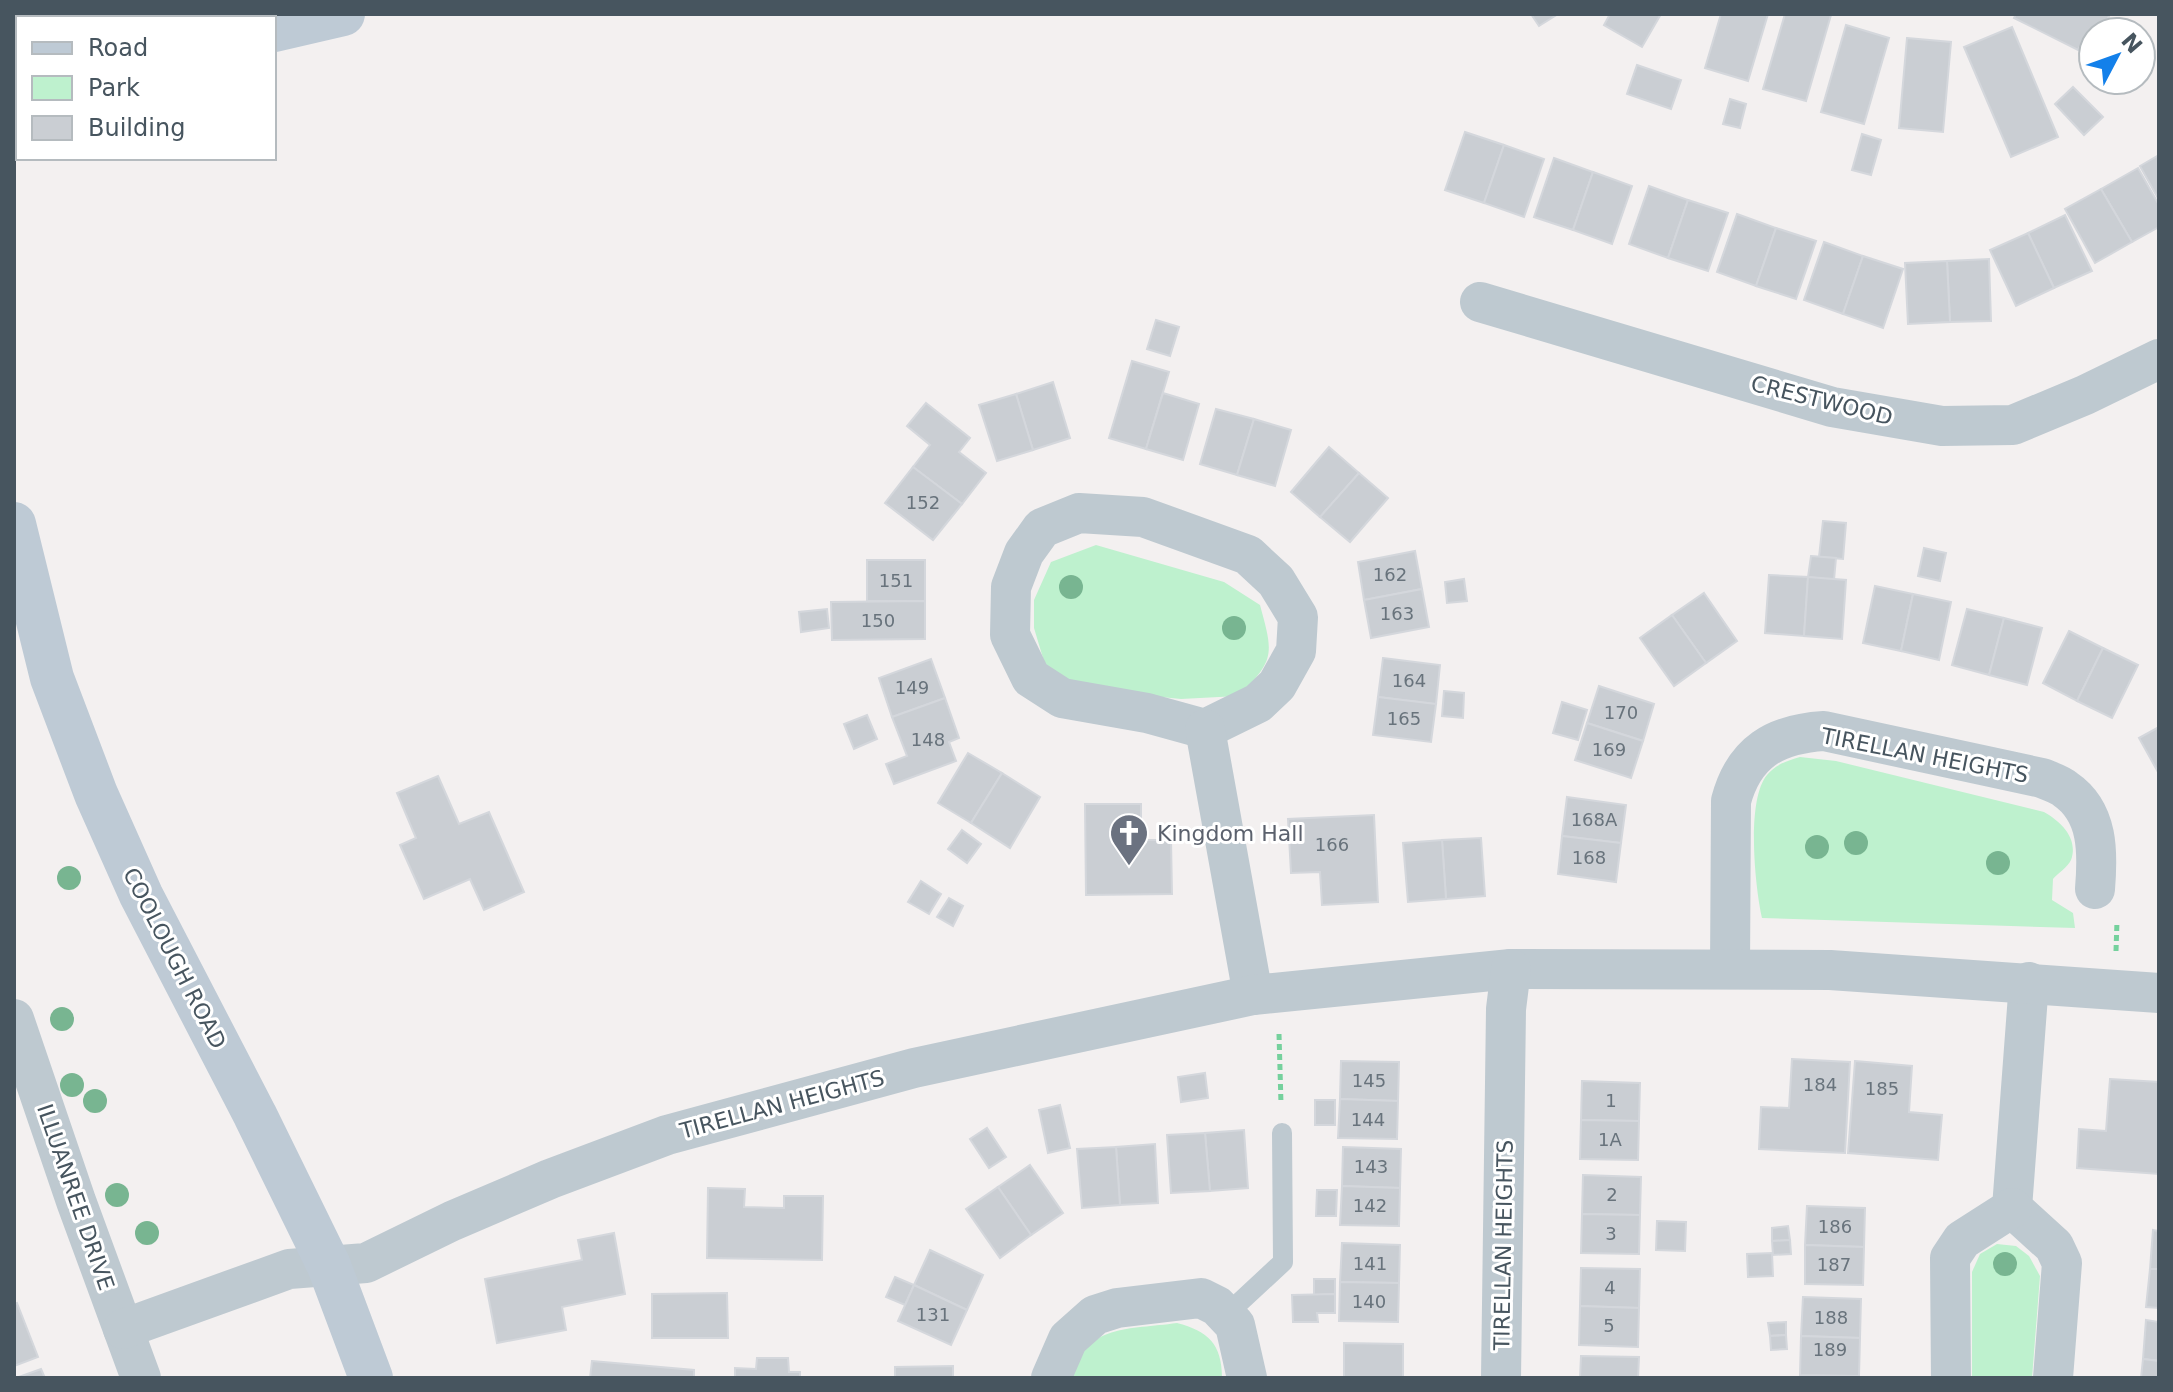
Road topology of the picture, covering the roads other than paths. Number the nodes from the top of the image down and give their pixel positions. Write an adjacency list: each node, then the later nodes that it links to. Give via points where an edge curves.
1 (343, 14): 2 (street)
2 (276, 30)
3 (1480, 302): 4 (street, CRESTWOOD, via 1832,407 1942,426 2013,425)
4 (2159, 359)
5 (14, 524): 16 (street, COOLOUGH ROAD, via 52,678 96,794 141,895)
6 (1205, 729): 6 (street, via 1062,698 1031,678 1010,635 1011,587 1024,553 1042,528 1079,513 1143,517 1248,555 1276,581 1298,617 1296,651 1277,685 1258,703); 12 (street)
7 (2095, 889): 9 (street, TIRELLAN HEIGHTS, via 2093,825 2065,789 2042,778 1824,731 1798,732 1755,755 1735,787)
8 (1511, 969): 9 (street, TIRELLAN HEIGHTS); 12 (street, TIRELLAN HEIGHTS); 23 (street, TIRELLAN HEIGHTS, via 1506,1009)
9 (1730, 969): 10 (street, TIRELLAN HEIGHTS)
10 (2029, 982): 11 (street, TIRELLAN HEIGHTS); 15 (street)
11 (2159, 993)
12 (1265, 1008): 16 (street, TIRELLAN HEIGHTS, via 914,1068 667,1135 522,1191 366,1263)
13 (14, 1019): 18 (street, ILLUANREE DRIVE)
14 (1282, 1133): 17 (lane, via 1283,1262)
15 (2012, 1208): 24 (street, via 1962,1240 1950,1258); 25 (street, via 2054,1246 2062,1263)
16 (329, 1266): 18 (street, via 289,1269); 20 (street, COOLOUGH ROAD)
17 (1227, 1314): 21 (street, via 1201,1298 1095,1315 1068,1339); 22 (street, via 1235,1325)
18 (123, 1329): 19 (street, ILLUANREE DRIVE)
19 (141, 1378)
20 (371, 1378)
21 (1051, 1378)
22 (1247, 1378)
23 (1501, 1378)
24 (1951, 1378)
25 (2053, 1378)

